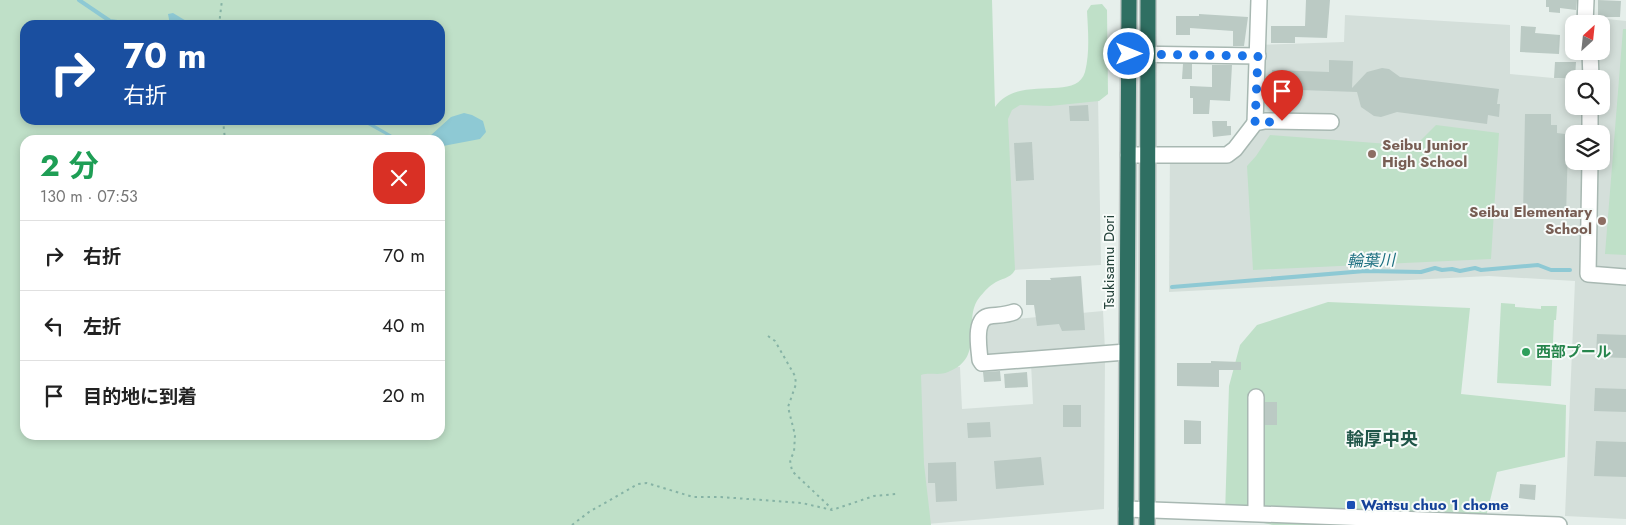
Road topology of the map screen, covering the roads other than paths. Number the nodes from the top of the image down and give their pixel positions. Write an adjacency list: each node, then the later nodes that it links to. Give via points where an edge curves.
1 (1129, 0): 6 (highway, Tsukisamu Dori)
2 (1148, 0): 7 (highway)
3 (1259, 0): 8 (street)
4 (1586, 0): 5 (street)
5 (1585, 15)
6 (1129, 54): 7 (street); 11 (highway, Tsukisamu Dori)
7 (1148, 54): 8 (street); 12 (highway)
8 (1258, 56): 10 (street)
9 (1331, 122): 10 (street)
10 (1255, 123): 12 (street, via 1227,155)
11 (1128, 155): 12 (street); 16 (highway, Tsukisamu Dori)
12 (1148, 155): 20 (highway)
13 (1590, 170): 14 (street, via 1588,274)
14 (1626, 277)
15 (1014, 312): 16 (street, via 984,317 981,321 982,363)
16 (1126, 352): 18 (highway, Tsukisamu Dori)
17 (1256, 397): 19 (street)
18 (1126, 509): 20 (street); 22 (highway, Tsukisamu Dori)
19 (1256, 514): 20 (street); 21 (street)
20 (1146, 518)
21 (1436, 522): 23 (street)
22 (1126, 525)
23 (1559, 525)

